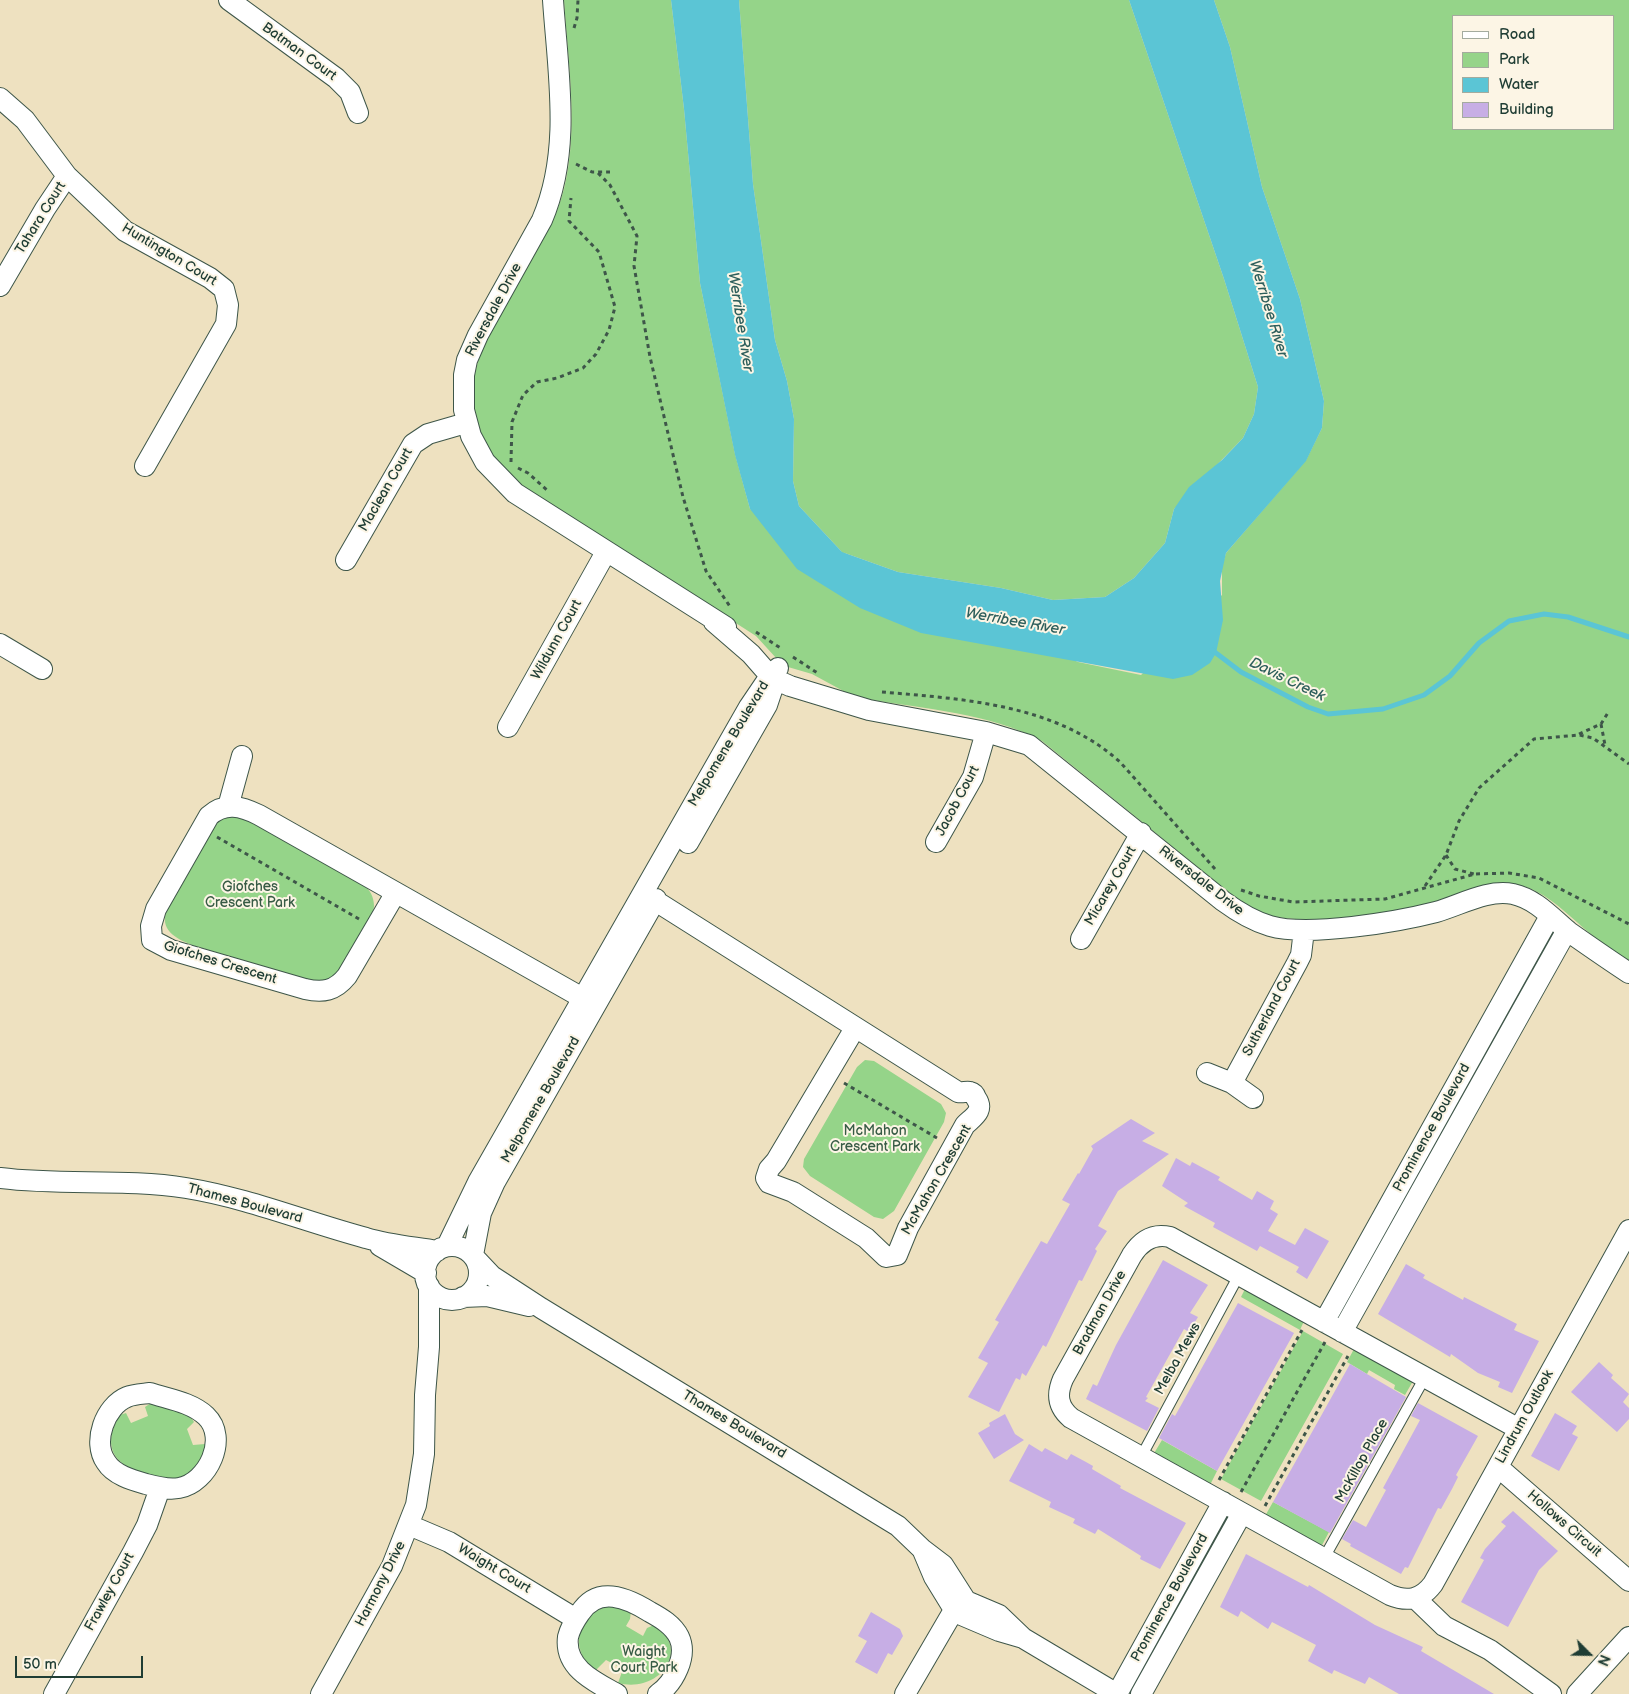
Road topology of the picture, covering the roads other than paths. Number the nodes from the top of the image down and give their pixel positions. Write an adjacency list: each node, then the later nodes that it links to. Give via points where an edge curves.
1 (229, 0): 4 (street, Batman Court, via 336,78 350,92)
2 (553, 0): 7 (street, Riversdale Drive, via 561,122 559,164 542,220 467,360 463,392)
3 (0, 98): 5 (street, Huntington Court, via 25,120)
4 (358, 113)
5 (67, 176): 6 (street, Tahara Court); 8 (street, Huntington Court, via 125,231 224,288 228,305 226,324)
6 (0, 286)
7 (466, 423): 9 (street, Riversdale Drive, via 477,449 496,476 515,493); 10 (street, Maclean Court, via 428,434 414,444)
8 (145, 466)
9 (606, 552): 13 (street, Riversdale Drive, via 714,622 758,645); 14 (street, Wildunn Court)
10 (346, 560)
11 (0, 644): 12 (street)
12 (42, 669)
13 (774, 675): 15 (street, Riversdale Drive, via 817,682 841,702 869,710); 21 (street, Melpomene Boulevard, via 767,705)
14 (508, 727)
15 (986, 732): 18 (street, Riversdale Drive, via 1037,750); 19 (street, Jacob Court, via 973,776)
16 (242, 756): 17 (street)
17 (228, 807): 20 (street, via 247,808); 20 (street, Giofches Crescent, via 214,812 202,828 152,918 150,934 160,946 325,992 341,984 347,976)
18 (1141, 833): 23 (street, Riversdale Drive, via 1235,910 1272,926); 25 (street, Micarey Court)
19 (936, 842)
20 (395, 894): 27 (street)
21 (649, 896): 27 (street, Melpomene Boulevard); 28 (street, McMahon Crescent)
22 (1550, 916): 23 (street, Riversdale Drive, via 1522,896 1502,893 1385,922); 24 (street, Riversdale Drive); 29 (street, Prominence Boulevard)
23 (1304, 930): 32 (street, Sutherland Court, via 1297,963)
24 (1567, 930): 26 (street, Riversdale Drive); 30 (street, Prominence Boulevard)
25 (1081, 939)
26 (1629, 973)
27 (589, 1002): 39 (street, Melpomene Boulevard, via 478,1182); 40 (street, Melpomene Boulevard, via 481,1213)
28 (855, 1028): 28 (street, McMahon Crescent, via 958,1092 971,1092 979,1102 979,1111 965,1125 908,1228 897,1255 886,1257 866,1238 794,1192 769,1183 766,1178)
29 (1477, 1048): 30 (street, Prominence Boulevard); 35 (street, Prominence Boulevard)
30 (1495, 1058): 36 (street, Prominence Boulevard)
31 (1207, 1073): 32 (street)
32 (1232, 1083): 33 (street)
33 (1253, 1098)
34 (0, 1178): 38 (street, Thames Boulevard, via 37,1182 151,1183 184,1188 240,1200)
35 (1387, 1208): 36 (street, Prominence Boulevard); 45 (street, Prominence Boulevard)
36 (1406, 1218): 45 (street, Prominence Boulevard)
37 (1629, 1230): 48 (street, Lindrum Outlook)
38 (368, 1239): 39 (street, Thames Boulevard); 42 (street, Thames Boulevard)
39 (442, 1248): 40 (street, via 461,1247); 42 (street, via 431,1257)
40 (474, 1257): 43 (street, via 478,1281); 44 (street, Thames Boulevard, via 492,1276)
41 (1240, 1275): 45 (street, Bradman Drive); 49 (lane, Melba Mews); 49 (street, Bradman Drive, via 1170,1237 1163,1235 1148,1239 1132,1255 1069,1368 1059,1393 1065,1413)
42 (427, 1280): 43 (street, via 442,1297); 46 (street, Harmony Drive)
43 (460, 1298): 44 (street, Thames Boulevard, via 487,1296); 46 (street, Harmony Drive, via 446,1312)
44 (541, 1308): 57 (street, Thames Boulevard, via 887,1518 943,1565)
45 (1333, 1327): 47 (street, Bradman Drive)
46 (429, 1347): 53 (street, Harmony Drive, via 424,1395 424,1454)
47 (1424, 1378): 48 (street, Bradman Drive); 54 (lane, McKillop Place)
48 (1519, 1429): 50 (street, Lindrum Outlook)
49 (1141, 1457): 52 (street, Bradman Drive)
50 (1498, 1468): 55 (street, Hollows Circuit); 56 (street, Lindrum Outlook, via 1433,1584)
51 (160, 1488): 51 (street, via 186,1487 203,1474 216,1445 212,1425 201,1412 177,1401 150,1394 126,1397 104,1423 100,1440 102,1455 106,1464 123,1476); 60 (street, Frawley Court, via 133,1552)
52 (1238, 1511): 54 (street, Bradman Drive); 65 (street, Prominence Boulevard); 66 (street, Prominence Boulevard)
53 (409, 1525): 58 (street, Waight Court, via 450,1542); 61 (street, Harmony Drive, via 392,1566)
54 (1324, 1558): 56 (street, Bradman Drive, via 1390,1595)
55 (1629, 1582)
56 (1416, 1599): 67 (street, via 1444,1626 1490,1650)
57 (958, 1603): 64 (street); 65 (street, Thames Boulevard, via 999,1615 1023,1638)
58 (576, 1619): 62 (street, via 568,1639 571,1659 581,1672); 63 (street, via 596,1599 616,1596 638,1604 673,1628 681,1644 679,1664 670,1682)
59 (1629, 1637): 68 (street)
60 (54, 1694)
61 (321, 1694)
62 (617, 1694)
63 (658, 1694)
64 (905, 1694)
65 (1117, 1694)
66 (1141, 1694)
67 (1550, 1694)
68 (1577, 1694)

